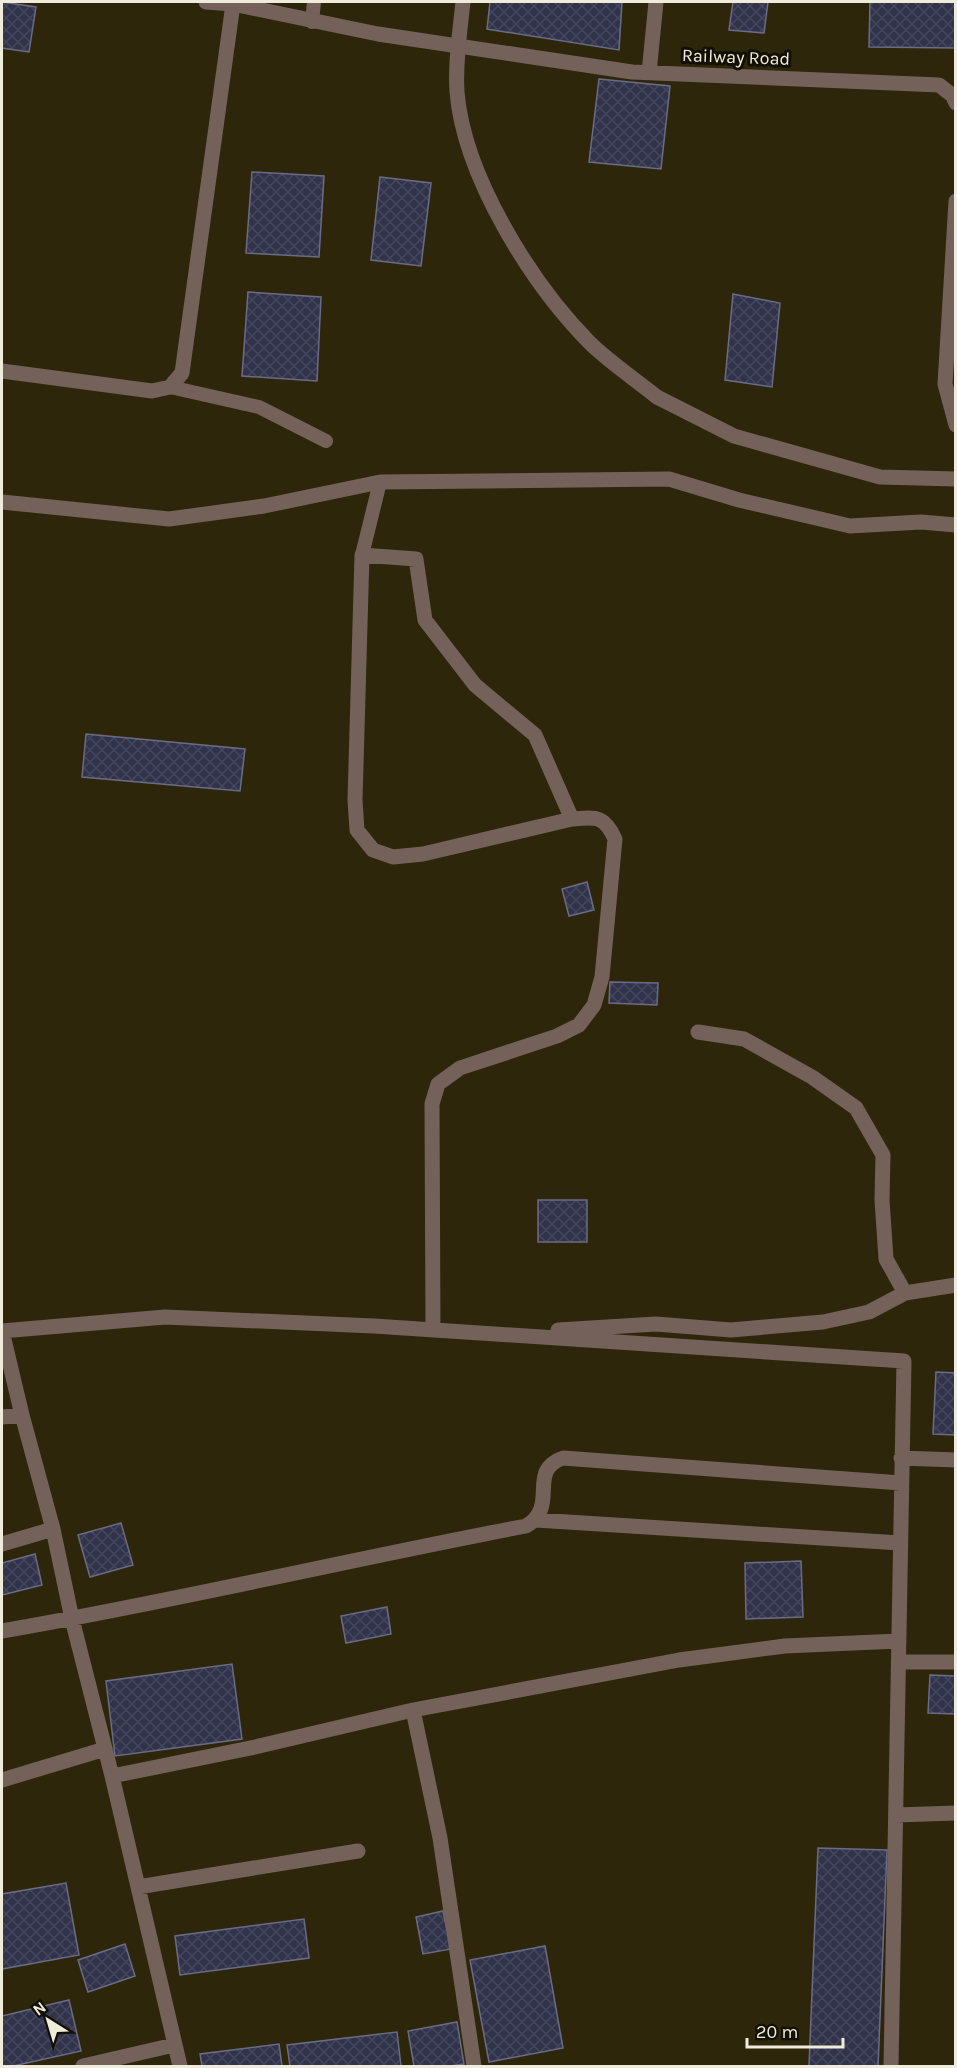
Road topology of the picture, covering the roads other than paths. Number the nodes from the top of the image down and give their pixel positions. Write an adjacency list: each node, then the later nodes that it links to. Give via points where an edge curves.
1 (206, 2): 5 (street, Railway Road)
2 (314, 2): 6 (lane)
3 (463, 2): 14 (street, bridge, via 457,92 464,137 510,237 543,287 590,343 657,397 734,436 880,477)
4 (656, 2): 7 (street)
5 (233, 4): 6 (street, Railway Road); 11 (street, via 182,373)
6 (312, 22): 7 (street, Railway Road, via 508,55)
7 (649, 73): 8 (street, Railway Road, via 939,85 952,95)
8 (956, 104)
9 (956, 201): 12 (street, via 945,384)
10 (2, 371): 11 (street, via 152,391)
11 (170, 387): 13 (lane, via 259,407)
12 (956, 425)
13 (326, 441)
14 (951, 479)
15 (380, 482): 16 (street, via 264,506 170,519); 17 (street, via 669,479 850,526 921,522); 18 (lane)
16 (2, 502)
17 (956, 525)
18 (362, 555): 19 (street, via 416,559 425,620 475,685 536,735); 19 (street, via 357,830 373,850 393,857 423,854)
19 (572, 819): 23 (street, via 592,817 608,825 615,839 602,977 594,1005 579,1024 557,1036 460,1068 438,1084 432,1104)
20 (698, 1032): 22 (street, via 744,1039 812,1077 856,1108 883,1155 886,1259)
21 (956, 1285): 22 (street)
22 (905, 1293): 25 (street, via 869,1312 823,1322 731,1330 656,1324)
23 (433, 1330): 24 (street, via 165,1317); 25 (street)
24 (2, 1331): 26 (street)
25 (496, 1334): 28 (street, via 904,1361)
26 (22, 1415): 27 (street); 32 (street)
27 (2, 1417)
28 (901, 1458): 29 (street); 30 (street)
29 (956, 1460)
30 (901, 1483): 31 (street, via 563,1458 552,1462 545,1472 542,1509); 34 (street)
31 (536, 1520): 34 (street); 35 (street, via 526,1526)
32 (53, 1528): 33 (street); 35 (street)
33 (2, 1544)
34 (900, 1544): 37 (street)
35 (72, 1619): 36 (street); 41 (street)
36 (2, 1631)
37 (899, 1641): 38 (street); 40 (street, via 785,1646 678,1660)
38 (899, 1662): 39 (street); 45 (street)
39 (956, 1662)
40 (413, 1710): 42 (street); 51 (street, via 440,1838)
41 (105, 1749): 42 (street); 43 (street)
42 (112, 1776): 47 (street)
43 (2, 1780)
44 (956, 1813): 45 (street)
45 (896, 1815): 52 (street)
46 (357, 1851): 47 (street)
47 (138, 1887): 48 (street)
48 (174, 2045): 49 (street); 50 (street)
49 (83, 2067)
50 (180, 2067)
51 (474, 2067)
52 (891, 2067)

